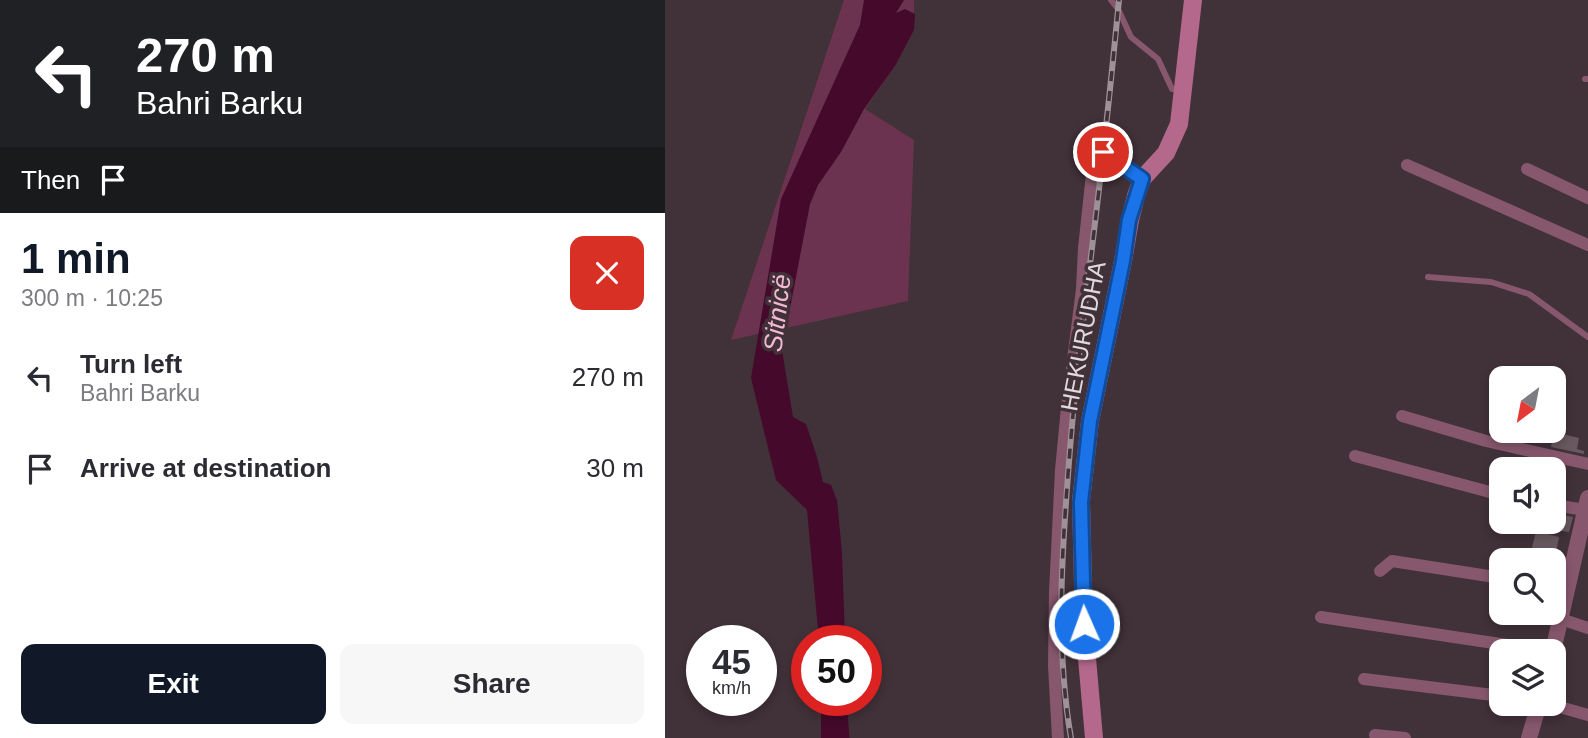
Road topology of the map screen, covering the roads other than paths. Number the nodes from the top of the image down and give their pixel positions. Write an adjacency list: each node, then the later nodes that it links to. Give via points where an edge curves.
1 (1111, 0): 3 (lane, via 1131,37 1158,59 1172,89)
2 (1193, 0): 3 (main road, HEKURUDHA)
3 (1184, 90): 6 (main road, HEKURUDHA, via 1179,124 1167,153)
4 (1407, 165): 8 (street)
5 (1527, 169): 7 (street)
6 (1142, 179): 30 (street, via 1103,152 1094,156 1062,470 1053,666); 31 (main road, HEKURUDHA, via 1129,220 1090,421 1081,502 1084,624)
7 (1588, 198)
8 (1588, 245)
9 (1428, 277): 10 (lane, via 1491,282 1529,294)
10 (1588, 337)
11 (1402, 416): 13 (street)
12 (1355, 456): 14 (street)
13 (1588, 464)
14 (1489, 492)
15 (1587, 504): 16 (street); 18 (street)
16 (1566, 505)
17 (1380, 571): 19 (street, via 1392,561)
18 (1566, 572)
19 (1489, 576)
20 (1321, 617): 23 (street)
21 (1566, 621): 22 (street)
22 (1588, 628)
23 (1489, 642)
24 (1364, 679): 25 (street)
25 (1489, 695)
26 (1566, 709): 27 (street)
27 (1588, 715)
28 (1535, 716): 33 (street)
29 (1375, 735): 32 (street)
30 (1058, 738)
31 (1094, 738)
32 (1405, 738)
33 (1529, 738)

